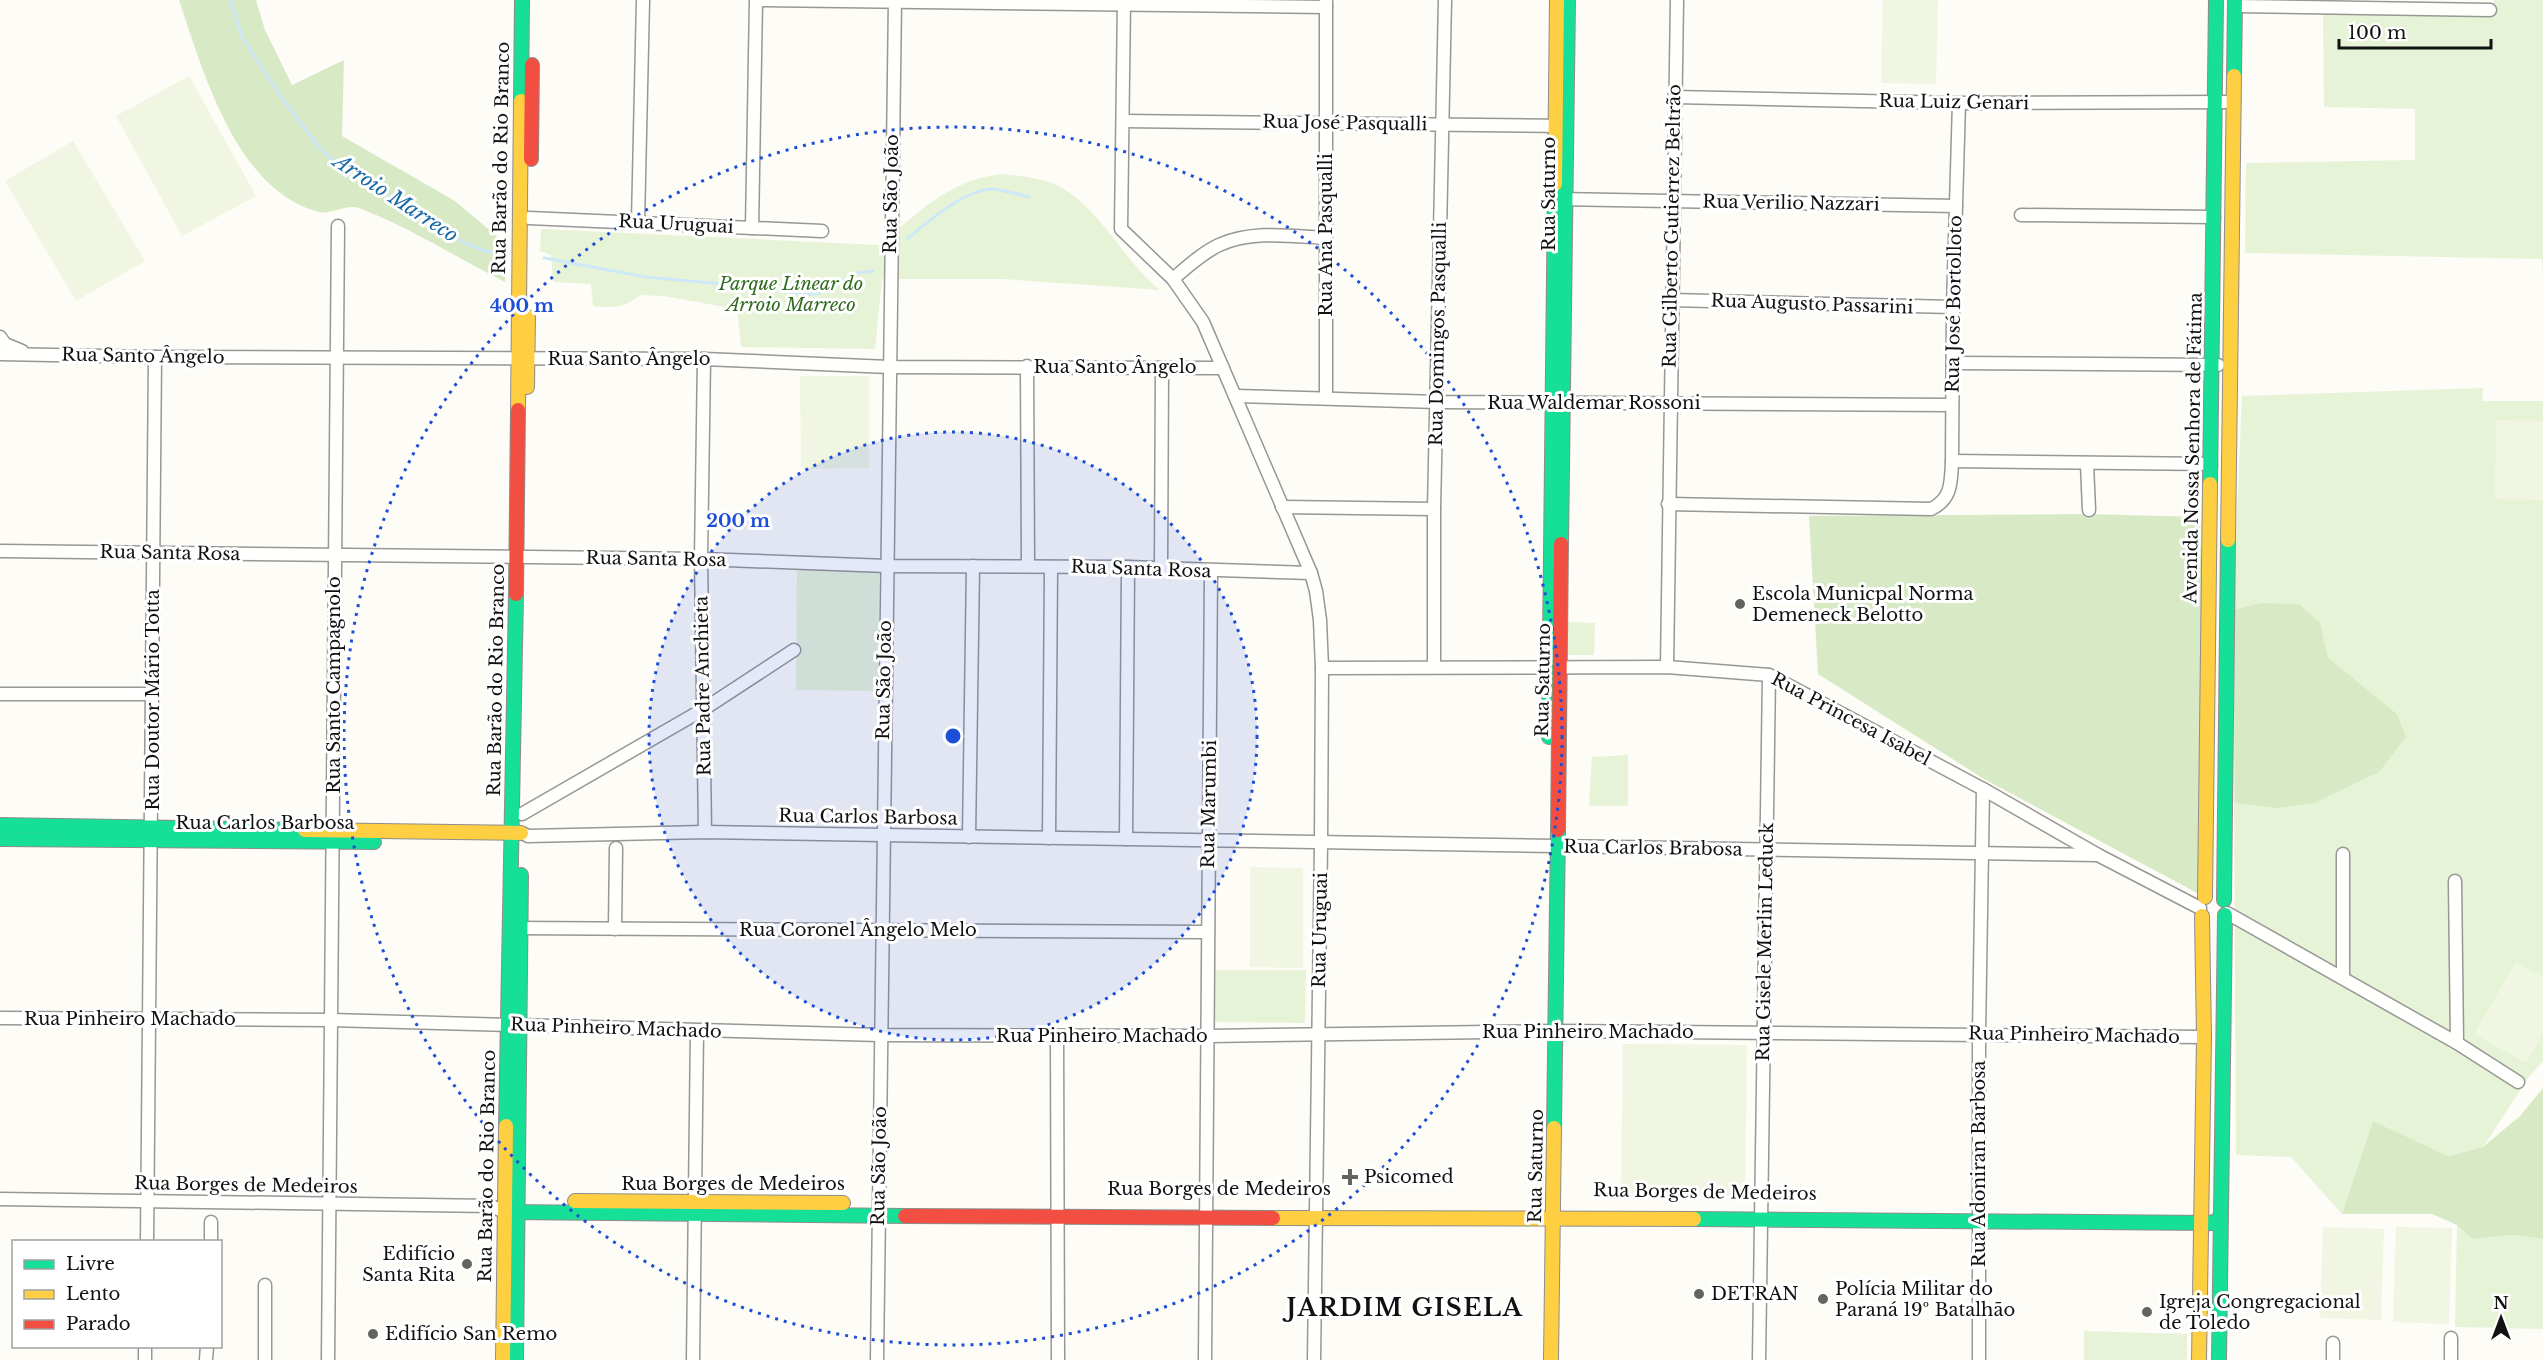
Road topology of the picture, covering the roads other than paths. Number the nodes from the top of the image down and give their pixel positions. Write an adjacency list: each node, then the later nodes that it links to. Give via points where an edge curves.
1 (522, 0): 36 (street, Rua Barão do Rio Branco)
2 (532, 0): 28 (street, Rua Barão do Rio Branco)
3 (643, 0): 30 (street)
4 (758, 0): 10 (street); 32 (street)
5 (1445, 0): 21 (street, Rua Domingos Pasqualli)
6 (1557, 0): 22 (street, Rua Saturno)
7 (1568, 0): 22 (street, Rua Saturno)
8 (1677, 0): 15 (street, Rua Gilberto Gutierrez Beltrão)
9 (2216, 0): 16 (street, Avenida Nossa Senhora de Fátima)
10 (894, 1): 11 (street); 49 (street, Rua São João)
11 (1124, 3): 13 (street); 19 (street)
12 (2235, 3): 14 (street); 17 (street, Avenida Nossa Senhora de Fátima)
13 (1326, 4): 20 (street, Rua Ana Pasqualli)
14 (2490, 10)
15 (1674, 97): 18 (street, Rua Luiz Genari); 24 (street, Rua Gilberto Gutierrez Beltrão)
16 (2216, 102): 17 (street, Rua Luiz Genari); 18 (street, Rua Luiz Genari); 27 (street, Avenida Nossa Senhora de Fátima)
17 (2234, 102): 29 (street, Avenida Nossa Senhora de Fátima)
18 (1959, 103): 25 (street, Rua José Bortolloto)
19 (1123, 122): 20 (street, Rua José Pasqualli); 35 (street, Rua Uruguai, via 1121,229)
20 (1327, 122): 21 (street, Rua José Pasqualli); 34 (street, Rua Ana Pasqualli)
21 (1443, 124): 22 (street, Rua José Pasqualli); 55 (street, Rua Domingos Pasqualli)
22 (1561, 126): 23 (street, Rua Saturno)
23 (1561, 199): 24 (street, Rua Verilio Nazzari); 57 (street, Rua Saturno)
24 (1673, 202): 25 (street, Rua Verilio Nazzari); 37 (street, Rua Gilberto Gutierrez Beltrão)
25 (1956, 206): 38 (street, Rua José Bortolloto)
26 (2021, 215): 27 (street)
27 (2214, 217): 29 (street); 47 (street, Avenida Nossa Senhora de Fátima)
28 (529, 218): 30 (street, Rua Uruguai); 36 (street, Rua Barão do Rio Branco)
29 (2232, 218): 50 (street, Avenida Nossa Senhora de Fátima)
30 (638, 222): 32 (street, Rua Uruguai)
31 (338, 226): 43 (street, Rua Santo Campagnolo)
32 (752, 228): 33 (street, Rua Uruguai)
33 (822, 231)
34 (1326, 238): 35 (street, via 1238,238 1202,255); 54 (street, Rua Ana Pasqualli)
35 (1173, 279): 52 (street, Rua Uruguai, via 1203,322)
36 (523, 290): 44 (street, Rua Barão do Rio Branco)
37 (1671, 300): 38 (street, Rua Augusto Passarini); 56 (street, Rua Gilberto Gutierrez Beltrão)
38 (1953, 308): 46 (street, Rua José Bortolloto)
39 (0, 337): 41 (street, via 13,349)
40 (0, 354): 41 (street)
41 (35, 354): 42 (street, Rua Santo Ângelo)
42 (155, 357): 43 (street, Rua Santo Ângelo); 67 (street, Rua Doutor Mário Totta)
43 (337, 358): 44 (street, Rua Santo Ângelo); 68 (street, Rua Santo Campagnolo)
44 (522, 358): 45 (street, Rua Santo Ângelo); 69 (street, Rua Barão do Rio Branco)
45 (704, 359): 49 (street, Rua Santo Ângelo); 70 (street, Rua Padre Anchieta)
46 (1953, 363): 47 (street); 58 (street, Rua José Bortolloto)
47 (2212, 364): 50 (street); 61 (street, Avenida Nossa Senhora de Fátima)
48 (1027, 366): 49 (street, Rua Santo Ângelo); 51 (street, Rua Santo Ângelo); 73 (street)
49 (889, 367): 71 (street, Rua São João)
50 (2231, 367): 111 (street, Avenida Nossa Senhora de Fátima)
51 (1162, 368): 52 (street, Rua Santo Ângelo); 76 (street)
52 (1223, 368): 53 (street, Rua Uruguai)
53 (1236, 396): 54 (street, Rua Waldemar Rossoni); 63 (street, Rua Uruguai)
54 (1326, 398): 55 (street, Rua Waldemar Rossoni)
55 (1438, 402): 57 (street, Rua Waldemar Rossoni); 64 (street, Rua Domingos Pasqualli)
56 (1669, 402): 57 (street, Rua Waldemar Rossoni); 58 (street, Rua Waldemar Rossoni); 62 (street, Rua Gilberto Gutierrez Beltrão)
57 (1558, 404): 81 (street, Rua Saturno)
58 (1952, 405): 59 (street, Rua José Bortolloto)
59 (1952, 461): 60 (street); 62 (street, Rua José Bortolloto, via 1951,487 1942,504 1931,509)
60 (2087, 464): 61 (street); 65 (street)
61 (2211, 464): 110 (street, Avenida Nossa Senhora de Fátima)
62 (1668, 504): 82 (street, Rua Gilberto Gutierrez Beltrão)
63 (1282, 507): 64 (street); 78 (street, Rua Uruguai)
64 (1434, 509): 80 (street, Rua Domingos Pasqualli)
65 (2089, 510)
66 (0, 551): 67 (street, Rua Santa Rosa)
67 (154, 552): 68 (street, Rua Santa Rosa); 86 (street, Rua Doutor Mário Totta)
68 (334, 554): 69 (street, Rua Santa Rosa); 95 (street, Rua Santo Campagnolo)
69 (521, 556): 70 (street, Rua Santa Rosa); 88 (street, Rua Barão do Rio Branco)
70 (701, 559): 71 (street, Rua Santa Rosa); 87 (street, Rua Padre Anchieta)
71 (887, 566): 72 (street, Rua Santa Rosa); 94 (street, Rua São João)
72 (973, 566): 73 (street, Rua Santa Rosa); 97 (street)
73 (1028, 566): 74 (street, Rua Santa Rosa)
74 (1051, 567): 75 (street, Rua Santa Rosa); 98 (street)
75 (1128, 567): 76 (street, Rua Santa Rosa); 100 (street)
76 (1161, 568): 77 (street, Rua Santa Rosa)
77 (1211, 571): 78 (street, Rua Santa Rosa); 101 (street, Rua Marumbi)
78 (1311, 573): 83 (street, Rua Uruguai, via 1320,620)
79 (794, 650): 87 (street)
80 (1434, 667): 81 (street, Rua Princesa Isabel); 83 (street, Rua Princesa Isabel)
81 (1555, 667): 82 (street, Rua Princesa Isabel); 103 (street, Rua Saturno)
82 (1667, 667): 84 (street, Rua Princesa Isabel)
83 (1322, 668): 102 (street, Rua Uruguai)
84 (1769, 675): 89 (street, Rua Princesa Isabel); 105 (street, Rua Gisele Merlin Leduck)
85 (0, 694): 86 (street)
86 (152, 694): 93 (street, Rua Doutor Mário Totta)
87 (704, 710): 90 (street); 92 (street, Rua Padre Anchieta)
88 (518, 770): 90 (street, Rua Barão do Rio Branco); 96 (street, Rua Barão do Rio Branco)
89 (1983, 789): 106 (street, Rua Adoniran Barbosa); 108 (street, Rua Princesa Isabel)
90 (522, 814): 96 (street, Rua Barão do Rio Branco)
91 (0, 825): 93 (street, Rua Carlos Barbosa)
92 (705, 832): 94 (street, Rua Carlos Barbosa); 96 (street, Rua Carlos Barbosa)
93 (152, 833): 95 (street, Rua Carlos Barbosa); 99 (street, Rua Carlos Barbosa); 118 (street, Rua Doutor Mário Totta)
94 (882, 835): 97 (street, Rua Carlos Barbosa); 114 (street, Rua São João)
95 (333, 836): 96 (street, Rua Carlos Barbosa); 119 (street, Rua Santo Campagnolo)
96 (519, 837): 112 (street, Rua Barão do Rio Branco)
97 (969, 837): 98 (street, Rua Carlos Barbosa)
98 (1049, 838): 100 (street, Rua Carlos Barbosa)
99 (0, 839)
100 (1126, 839): 101 (street, Rua Carlos Barbosa)
101 (1208, 841): 102 (street, Rua Carlos Brabosa); 115 (street, Rua Marumbi)
102 (1322, 843): 103 (street, Rua Carlos Brabosa); 126 (street, Rua Uruguai)
103 (1553, 847): 105 (street, Rua Carlos Brabosa); 122 (street, Rua Saturno)
104 (616, 848): 113 (street)
105 (1767, 849): 106 (street, Rua Carlos Brabosa); 123 (street, Rua Gisele Merlin Leduck)
106 (1982, 852): 108 (street, Rua Carlos Brabosa); 124 (street, Rua Adoniran Barbosa)
107 (2343, 854): 116 (street)
108 (2098, 855): 110 (street, Rua Princesa Isabel)
109 (2455, 881): 130 (street)
110 (2202, 907): 111 (street, via 2217,895); 111 (street, via 2216,922); 129 (street, Avenida Nossa Senhora de Fátima)
111 (2226, 909): 116 (street); 145 (street, Avenida Nossa Senhora de Fátima)
112 (514, 928): 113 (street, Rua Coronel Ângelo Melo); 120 (street, Rua Barão do Rio Branco)
113 (615, 929): 114 (street, Rua Coronel Ângelo Melo)
114 (881, 930): 115 (street, Rua Coronel Ângelo Melo); 125 (street, Rua São João)
115 (1208, 932): 128 (street, Rua Marumbi)
116 (2343, 978): 130 (street)
117 (0, 1018): 118 (street, Rua Pinheiro Machado)
118 (148, 1019): 119 (street, Rua Pinheiro Machado); 133 (street, Rua Doutor Mário Totta)
119 (331, 1020): 120 (street, Rua Pinheiro Machado); 134 (street, Rua Santo Campagnolo)
120 (513, 1024): 121 (street, Rua Pinheiro Machado); 135 (street, Rua Barão do Rio Branco)
121 (697, 1031): 125 (street, Rua Pinheiro Machado); 136 (street)
122 (1550, 1031): 123 (street, Rua Pinheiro Machado); 126 (street, Rua Pinheiro Machado); 141 (street, Rua Saturno)
123 (1762, 1033): 124 (street, Rua Pinheiro Machado); 142 (street, Rua Gisele Merlin Leduck)
124 (1979, 1034): 129 (street, Rua Pinheiro Machado); 143 (street, Rua Adoniran Barbosa)
125 (880, 1035): 127 (street, Rua Pinheiro Machado); 137 (street, Rua São João)
126 (1317, 1035): 128 (street, Rua Pinheiro Machado); 140 (street, Rua Uruguai)
127 (1057, 1036): 128 (street, Rua Pinheiro Machado); 139 (street)
128 (1209, 1036): 138 (street, Rua Marumbi)
129 (2204, 1037): 144 (street, Avenida Nossa Senhora de Fátima)
130 (2457, 1043): 131 (street)
131 (2518, 1082)
132 (0, 1199): 133 (street, Rua Borges de Medeiros)
133 (148, 1201): 134 (street, Rua Borges de Medeiros); 147 (street, Rua Doutor Mário Totta)
134 (328, 1204): 135 (street, Rua Borges de Medeiros); 153 (street, Rua Santo Campagnolo)
135 (511, 1206): 136 (street, Rua Borges de Medeiros); 154 (street, Rua Barão do Rio Branco); 155 (street, Rua Barão do Rio Branco)
136 (695, 1207): 137 (street, Rua Borges de Medeiros); 156 (street)
137 (878, 1209): 139 (street, Rua Borges de Medeiros); 157 (street, Rua São João)
138 (1207, 1212): 139 (street, Rua Borges de Medeiros); 140 (street, Rua Borges de Medeiros); 159 (street, Rua Marumbi)
139 (1059, 1213): 158 (street)
140 (1315, 1213): 141 (street, Rua Borges de Medeiros); 160 (street, Rua Uruguai)
141 (1548, 1213): 142 (street, Rua Borges de Medeiros); 161 (street, Rua Saturno); 162 (street, Rua Saturno)
142 (1761, 1215): 143 (street, Rua Borges de Medeiros); 163 (street, Rua Gisele Merlin Leduck)
143 (1979, 1219): 144 (street, Rua Borges de Medeiros); 164 (street, Rua Adoniran Barbosa)
144 (2199, 1219): 145 (street); 165 (street, Avenida Nossa Senhora de Fátima)
145 (2221, 1219): 166 (street, Avenida Nossa Senhora de Fátima)
146 (211, 1222): 148 (street)
147 (147, 1240)
148 (211, 1240)
149 (265, 1285): 152 (street)
150 (2451, 1338): 168 (street)
151 (2333, 1342): 167 (street)
152 (265, 1360)
153 (328, 1360)
154 (503, 1360)
155 (516, 1360)
156 (693, 1360)
157 (877, 1360)
158 (1058, 1360)
159 (1205, 1360)
160 (1314, 1360)
161 (1542, 1360)
162 (1551, 1360)
163 (1759, 1360)
164 (1979, 1360)
165 (2199, 1360)
166 (2219, 1360)
167 (2333, 1360)
168 (2451, 1360)

